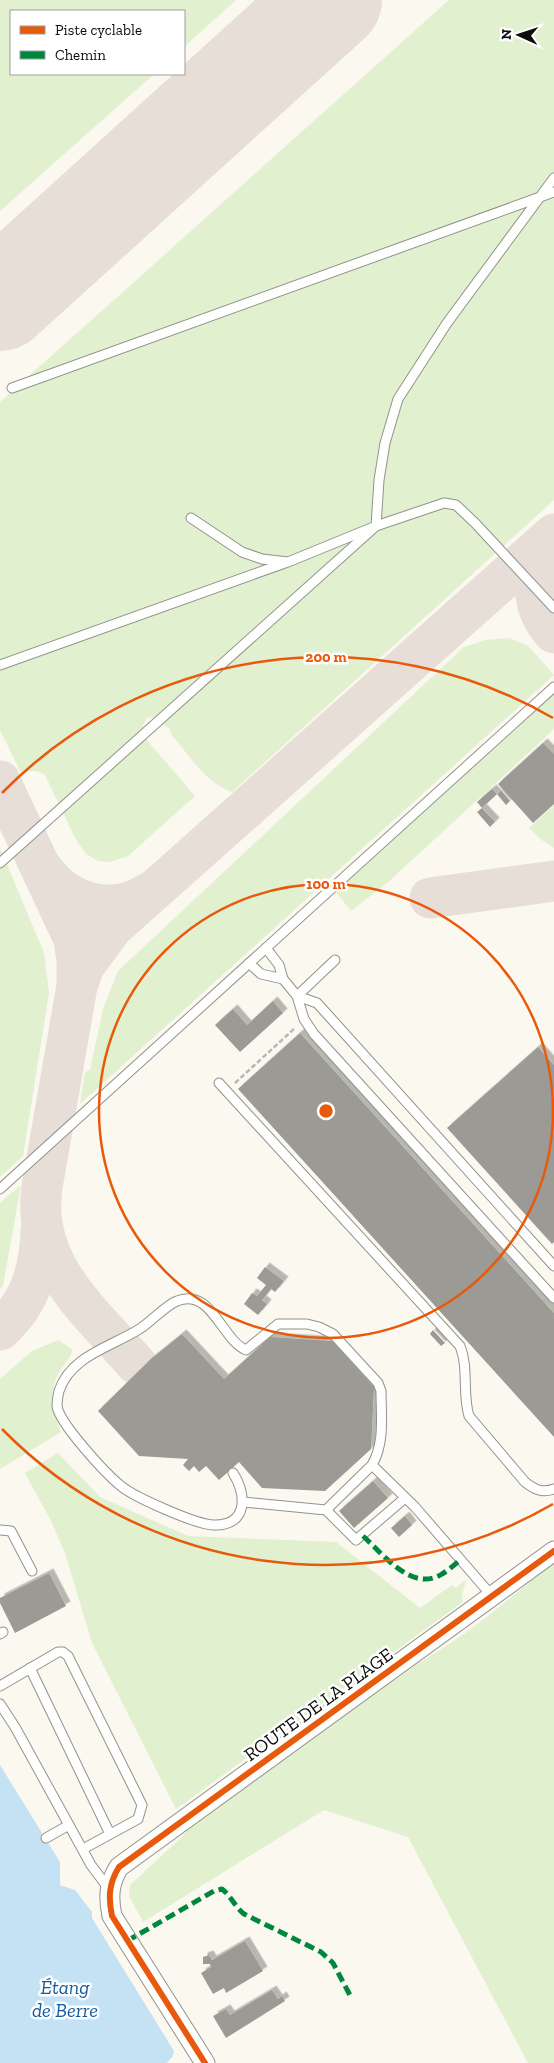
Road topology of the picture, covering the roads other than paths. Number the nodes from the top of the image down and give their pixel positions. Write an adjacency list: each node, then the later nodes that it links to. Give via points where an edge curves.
1 (554, 178): 3 (lane)
2 (554, 192): 3 (lane)
3 (541, 197): 4 (lane); 6 (lane, via 447,323 398,399 385,443)
4 (12, 388)
5 (191, 518): 7 (lane, via 242,552 262,560)
6 (376, 526): 7 (lane); 8 (lane, via 444,504 456,505); 11 (lane)
7 (288, 562): 9 (lane)
8 (554, 608)
9 (0, 665)
10 (554, 686): 12 (lane)
11 (0, 863)
12 (266, 948): 14 (lane); 15 (lane, via 279,965)
13 (335, 960): 16 (lane)
14 (249, 963): 15 (lane, via 261,974); 18 (lane)
15 (282, 979): 16 (lane)
16 (297, 996): 19 (lane, via 317,1003); 20 (lane, via 304,1019 314,1034)
17 (219, 1083): 23 (lane, via 460,1346 464,1357 465,1404 469,1416 534,1489 545,1492)
18 (0, 1188)
19 (554, 1266)
20 (554, 1298)
21 (372, 1465): 24 (lane); 25 (lane, via 380,1445 381,1391 378,1382 333,1334 319,1327 278,1324 246,1350 202,1304 184,1298 140,1329 87,1356 66,1377 58,1392 57,1407 62,1419 120,1485 202,1524 216,1526 237,1515); 26 (lane)
22 (234, 1473): 25 (lane, via 241,1486)
23 (554, 1489)
24 (405, 1498): 26 (lane, via 356,1540); 30 (lane)
25 (243, 1502): 26 (lane)
26 (326, 1510)
27 (0, 1530): 29 (lane, via 11,1532)
28 (554, 1551): 30 (street, ROUTE DE LA PLAGE)
29 (32, 1571)
30 (492, 1596): 38 (street, ROUTE DE LA PLAGE, via 119,1868)
31 (30, 1668): 32 (lane); 35 (lane); 35 (lane, via 58,1652 68,1656 142,1805 138,1819)
32 (0, 1686)
33 (0, 1704): 34 (lane)
34 (69, 1825): 36 (lane); 37 (lane)
35 (110, 1834): 37 (lane)
36 (46, 1838)
37 (83, 1849): 38 (lane)
38 (109, 1889): 39 (street, via 112,1916)
39 (205, 2063)

